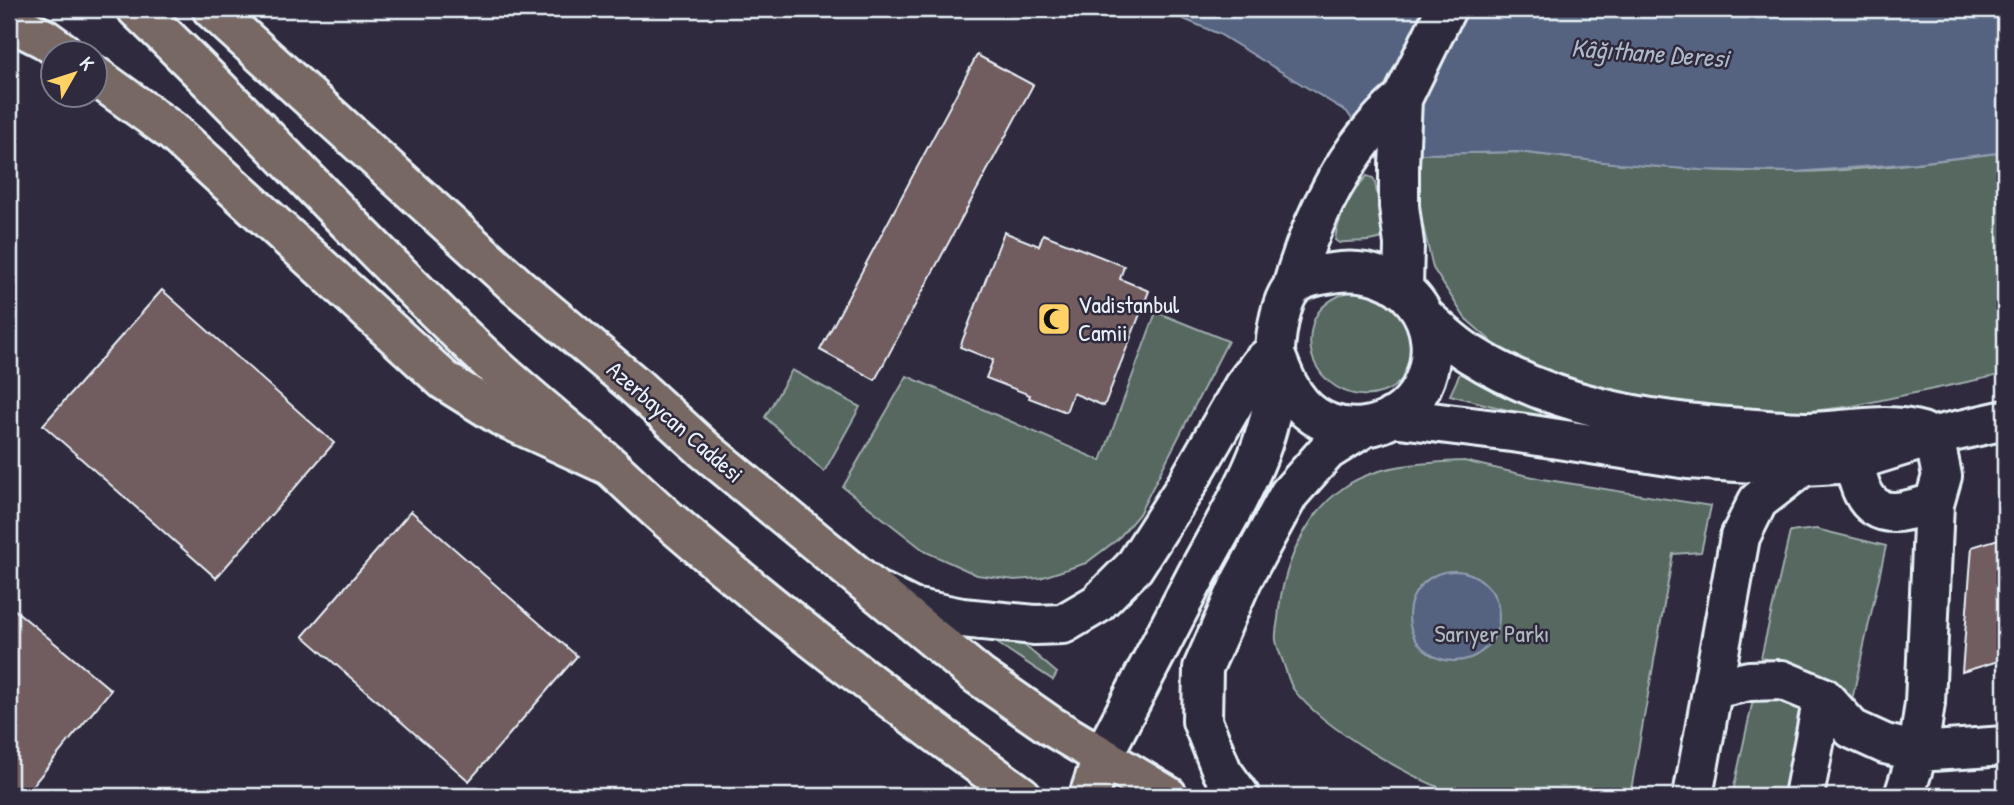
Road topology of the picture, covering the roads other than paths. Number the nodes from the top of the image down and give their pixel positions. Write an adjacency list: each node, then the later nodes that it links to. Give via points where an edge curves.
1 (136, 9): 15 (main road, via 201,69 378,255 485,358)
2 (212, 9): 18 (main road, Azerbaycan Caddesi, via 518,287 705,450)
3 (1446, 9): 7 (street)
4 (9, 21): 5 (main road)
5 (43, 38)
6 (108, 85): 15 (main road, via 173,132 445,381 501,416)
7 (1402, 99): 8 (street, via 1381,117 1323,202 1303,247); 9 (street, via 1399,193)
8 (1292, 288): 9 (street, via 1311,276 1370,272 1395,282); 10 (street, via 1276,334)
9 (1414, 303): 12 (street, via 1432,348 1429,373 1417,396); 14 (street, via 1469,353 1515,379 1569,401 1697,425 1805,432)
10 (1275, 352): 12 (street, via 1287,386 1302,406 1326,424 1350,429); 18 (street, via 1243,387 1135,567 1097,604 1063,624 1035,625 912,608); 23 (street, via 1276,387 1262,450)
11 (2005, 421): 13 (street)
12 (1378, 422): 16 (street, via 1519,433 1688,459); 27 (street, via 1327,451 1289,494 1242,580 1203,668 1202,722 1222,771)
13 (1934, 436): 14 (street, via 1872,455); 17 (street, via 1942,476)
14 (1852, 446): 16 (street); 17 (street, via 1857,480 1866,499 1878,509 1895,512)
15 (610, 466): 24 (main road, via 837,658)
16 (1802, 466): 19 (street, via 1758,501 1740,537)
17 (1934, 503): 22 (street, via 1925,703)
18 (879, 591): 23 (main road, Azerbaycan Caddesi, via 979,676)
19 (1713, 689): 20 (street, via 1782,680); 28 (street)
20 (1823, 697): 22 (street, via 1852,729); 29 (street)
21 (2005, 746): 22 (street)
22 (1918, 752): 30 (street)
23 (1102, 757): 25 (main road); 26 (main road, Azerbaycan Caddesi)
24 (1023, 796)
25 (1089, 796)
26 (1168, 796)
27 (1240, 796)
28 (1693, 796)
29 (1804, 796)
30 (1904, 796)

